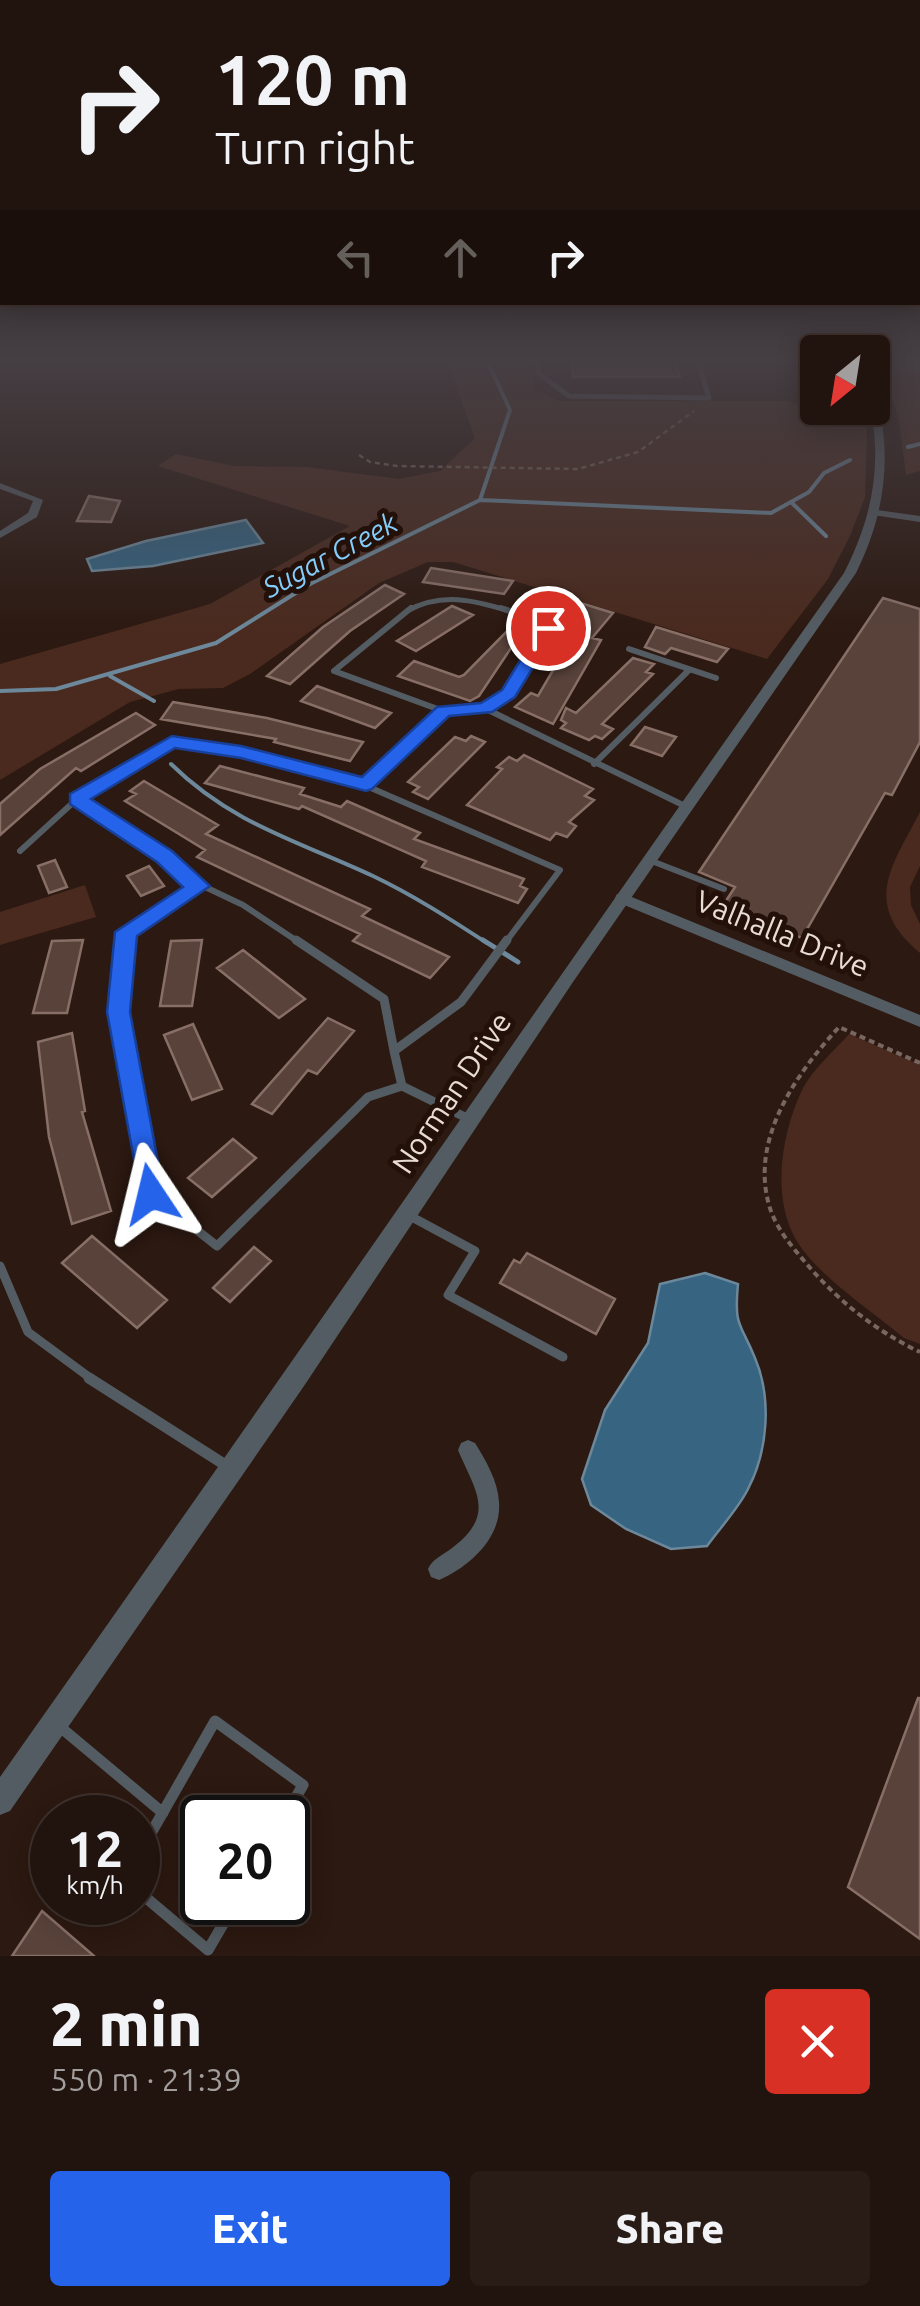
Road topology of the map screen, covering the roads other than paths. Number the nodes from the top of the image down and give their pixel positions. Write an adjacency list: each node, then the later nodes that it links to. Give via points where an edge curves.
1 (883, 449): 3 (street, Norman Drive)
2 (0, 486): 5 (street, via 38,500 33,516)
3 (877, 512): 4 (street); 14 (street, Norman Drive, via 850,573)
4 (920, 519)
5 (0, 535)
6 (628, 650): 7 (lane)
7 (689, 670): 8 (lane); 11 (lane)
8 (716, 678)
9 (486, 708): 10 (lane); 10 (lane, via 518,682 548,634 543,622 480,603 429,600 334,671); 11 (lane)
10 (444, 710): 12 (lane)
11 (594, 764): 14 (lane)
12 (366, 784): 13 (lane, via 172,742); 21 (lane, via 560,870 461,1002)
13 (77, 799): 15 (lane); 17 (lane)
14 (687, 807): 16 (street, Norman Drive)
15 (20, 851)
16 (649, 860): 18 (lane); 19 (street, Norman Drive)
17 (199, 886): 21 (lane, via 242,904 384,999); 22 (lane, via 126,932 119,1012 151,1194 217,1246 368,1097)
18 (724, 889)
19 (622, 898): 20 (street, Valhalla Drive); 23 (street, Norman Drive)
20 (920, 1021)
21 (394, 1051): 22 (lane)
22 (402, 1086): 23 (lane)
23 (470, 1119): 24 (street, Norman Drive)
24 (406, 1214): 26 (lane, via 475,1251 448,1295); 28 (street, Norman Drive)
25 (0, 1266): 28 (lane, via 28,1332 111,1394)
26 (562, 1358)
27 (468, 1450): 29 (street, via 486,1477 489,1517 468,1548)
28 (230, 1468): 30 (street, Norman Drive)
29 (439, 1569)
30 (54, 1722): 32 (street, Norman Drive); 33 (lane)
31 (297, 1795): 33 (lane, via 303,1785 215,1722)
32 (0, 1801)
33 (164, 1813): 34 (lane)
34 (160, 1820)
35 (160, 1910): 36 (lane, via 208,1950)
36 (223, 1925)

